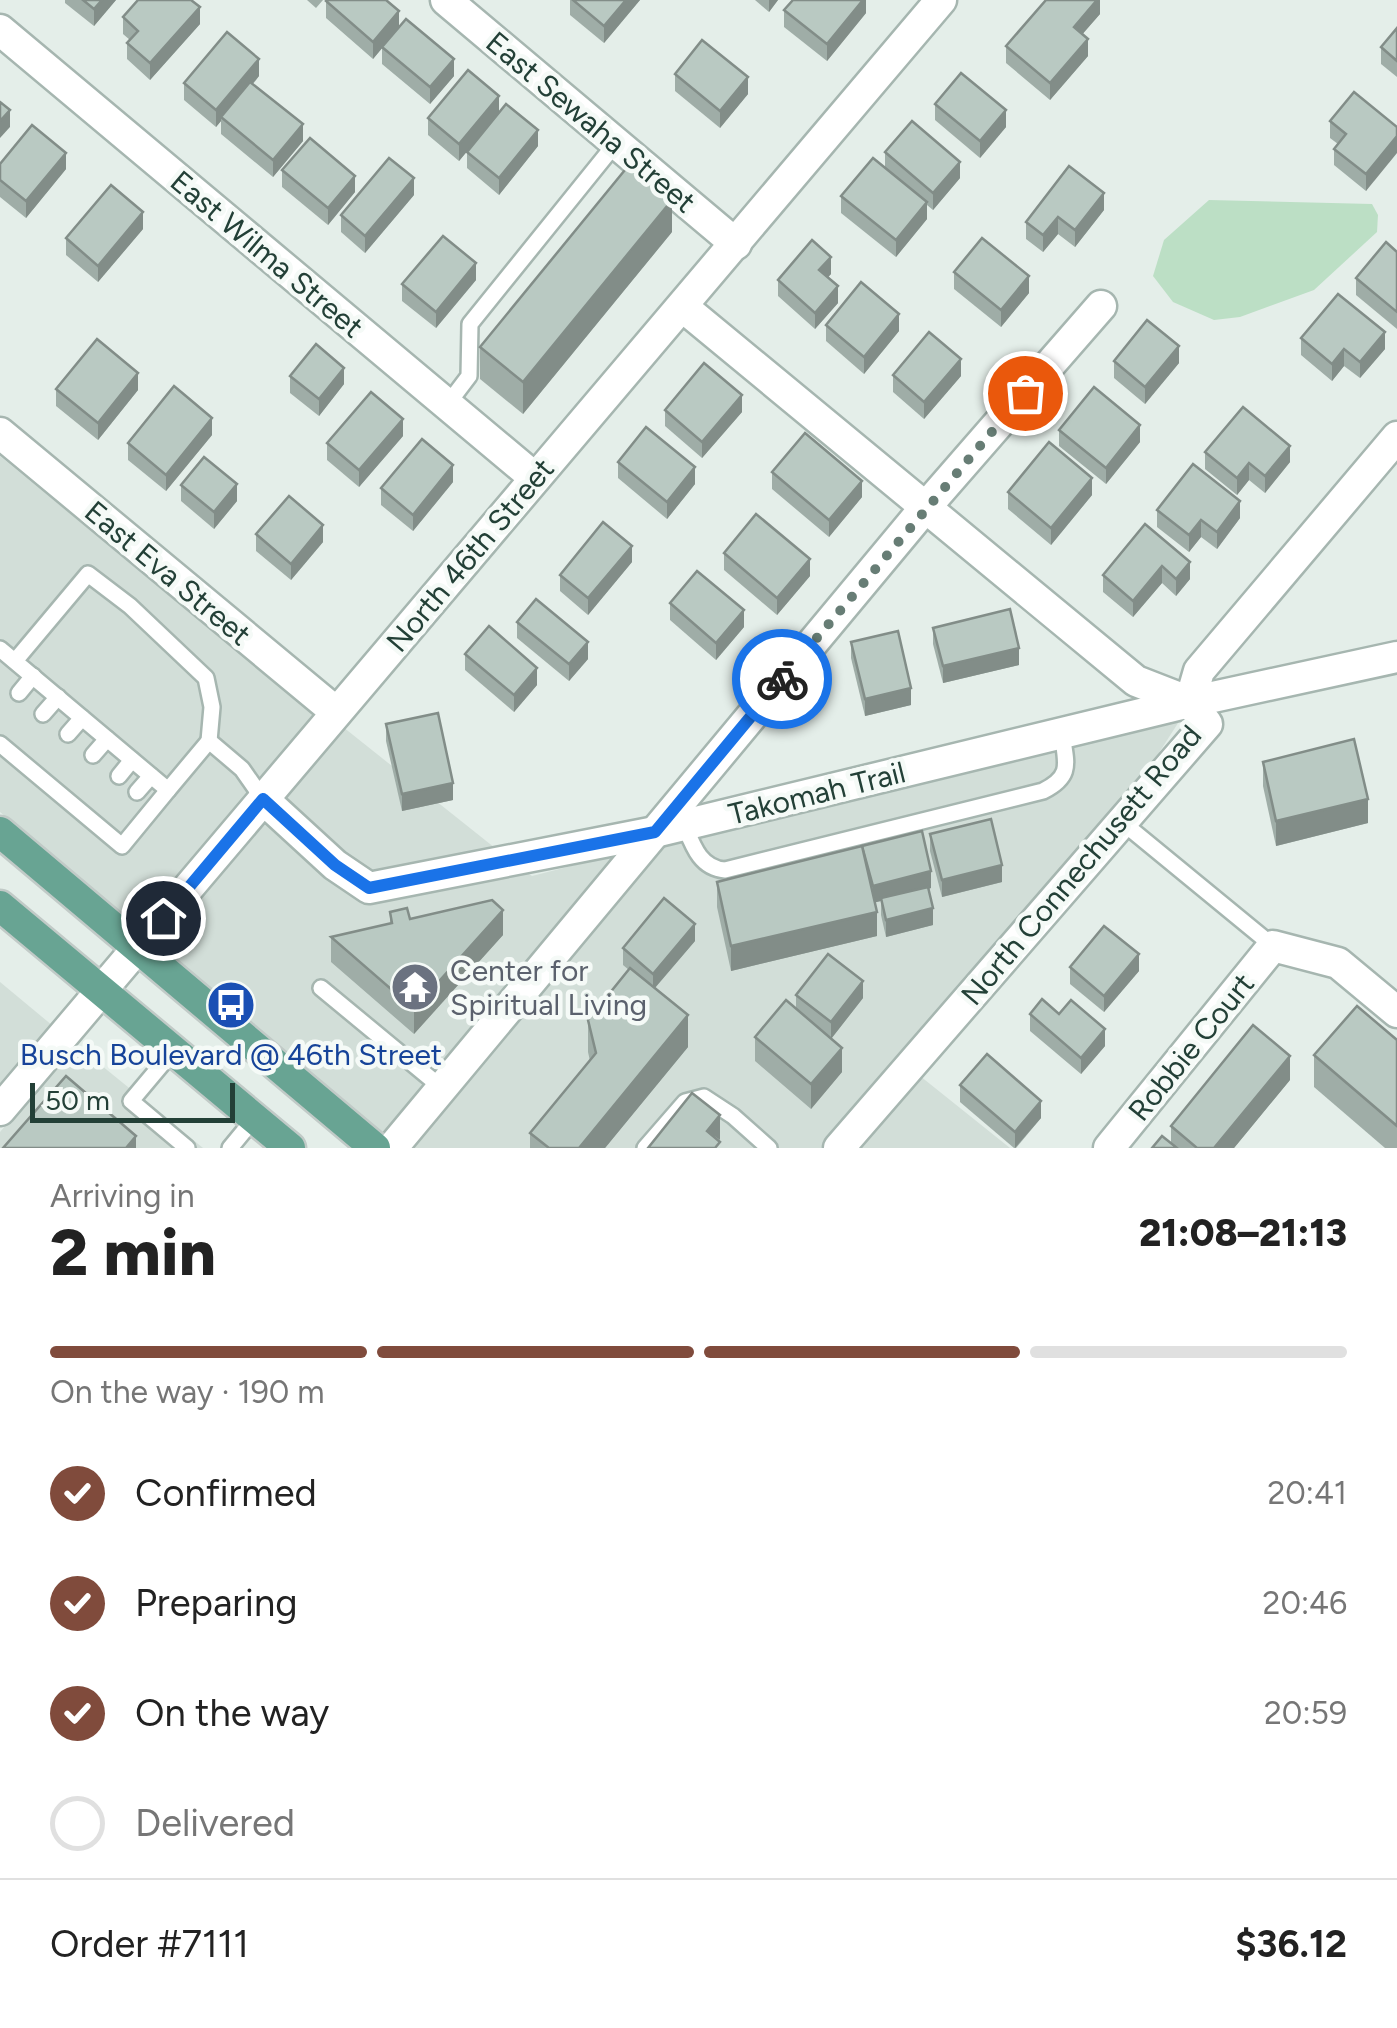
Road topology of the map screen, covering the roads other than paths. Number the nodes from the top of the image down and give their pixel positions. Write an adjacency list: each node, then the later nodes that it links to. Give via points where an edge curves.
1 (446, 0): 4 (street, East Sewaha Street)
2 (940, 0): 5 (street, North 46th Street)
3 (0, 30): 8 (street, East Wilma Street)
4 (616, 144): 5 (street, East Sewaha Street); 8 (lane, via 470,324 469,376)
5 (736, 244): 7 (street, North 46th Street)
6 (1101, 306): 12 (street)
7 (683, 307): 11 (street, North 46th Street); 12 (street)
8 (447, 405): 11 (street, East Wilma Street)
9 (0, 434): 20 (street, East Eva Street)
10 (1397, 436): 19 (street, North Connechusett Road, via 1199,671)
11 (535, 478): 20 (street, North 46th Street)
12 (924, 509): 19 (street, via 1136,681); 44 (street)
13 (9, 656): 15 (lane); 16 (lane); 27 (lane, via 88,574 206,678)
14 (1397, 657): 19 (street, Takomah Trail)
15 (0, 672)
16 (33, 676): 17 (lane); 18 (lane)
17 (19, 692)
18 (58, 697): 21 (lane); 22 (lane)
19 (1190, 702): 24 (street, Takomah Trail); 43 (street, North Connechusett Road, via 1207,724)
20 (336, 712): 39 (street, North 46th Street)
21 (43, 714)
22 (82, 718): 23 (lane); 26 (lane)
23 (68, 734)
24 (1062, 734): 44 (street, Takomah Trail); 44 (lane, via 1064,775 1043,791 744,866 714,869)
25 (23, 738): 28 (lane)
26 (107, 738): 29 (lane); 31 (lane)
27 (209, 742): 36 (lane); 39 (lane, via 242,769)
28 (5, 749): 32 (lane)
29 (93, 755)
30 (48, 758): 32 (lane)
31 (132, 760): 33 (lane); 34 (lane)
32 (35, 774): 38 (lane)
33 (119, 776)
34 (151, 776): 36 (lane); 37 (lane)
35 (73, 780): 38 (lane)
36 (168, 790): 46 (lane, via 122,846)
37 (138, 792)
38 (60, 794): 41 (lane)
39 (263, 799): 44 (street, Takomah Trail, via 369,888); 49 (street, North 46th Street)
40 (98, 801): 41 (lane)
41 (86, 816): 46 (lane)
42 (117, 817): 46 (lane)
43 (1122, 822): 48 (lane); 65 (street, North Connechusett Road)
44 (670, 828): 54 (street)
45 (0, 832): 49 (main road)
46 (105, 832)
47 (0, 906): 51 (main road)
48 (1273, 946): 52 (street, via 1338,963); 66 (street, Robbie Court)
49 (137, 949): 51 (street, North 46th Street); 61 (main road)
50 (321, 988): 54 (lane)
51 (101, 991): 53 (main road); 55 (street, North 46th Street)
52 (1397, 1012)
53 (173, 1052): 56 (main road); 58 (lane, via 131,1102)
54 (442, 1088): 62 (street)
55 (0, 1110)
56 (254, 1119): 59 (lane); 60 (main road)
57 (751, 1140): 63 (lane, via 704,1097 685,1102); 64 (lane)
58 (186, 1148)
59 (230, 1148)
60 (289, 1148)
61 (375, 1148)
62 (392, 1148)
63 (645, 1148)
64 (769, 1148)
65 (839, 1148)
66 (1110, 1148)

